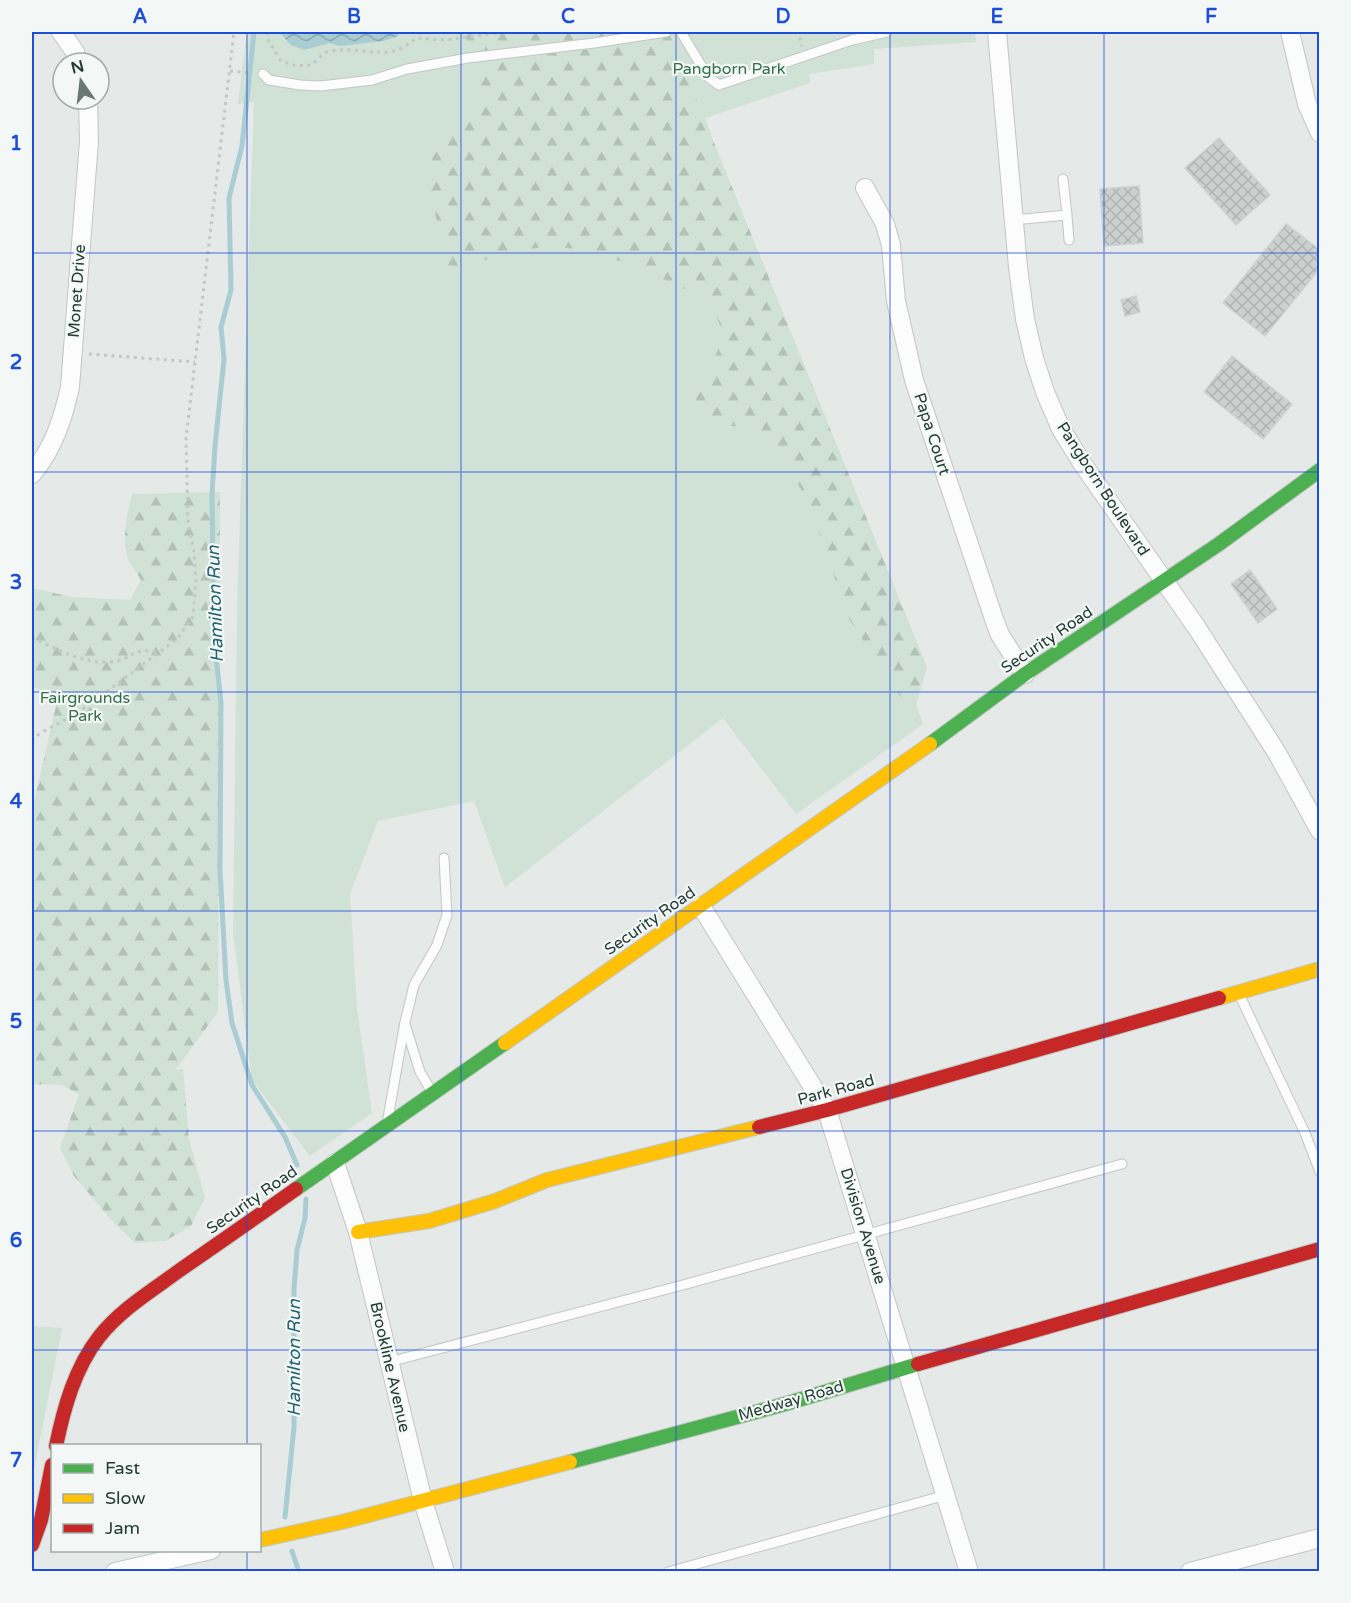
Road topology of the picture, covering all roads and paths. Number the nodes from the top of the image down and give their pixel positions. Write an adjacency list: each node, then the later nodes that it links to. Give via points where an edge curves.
1 (61, 32): 12 (street)
2 (234, 32): 13 (path)
3 (268, 32): 11 (path, via 267,38 281,61 297,66 311,65 326,52 360,49 384,54)
4 (420, 32): 11 (path)
5 (505, 32): 11 (path, via 445,40)
6 (666, 32): 15 (lane, via 468,58 372,80 321,86 269,80)
7 (681, 32): 8 (lane, via 708,77 719,85)
8 (887, 32)
9 (997, 32): 21 (street, Pangborn Boulevard)
10 (1290, 32): 17 (street, via 1307,104)
11 (422, 38)
12 (74, 51)
13 (230, 70): 14 (path); 24 (path)
14 (236, 72)
15 (263, 74)
16 (88, 111): 23 (street, Monet Drive)
17 (1320, 133)
18 (1063, 179): 20 (lane)
19 (865, 188): 30 (street, Papa Court, via 885,224 891,245 896,301 914,380 993,619)
20 (1067, 215): 21 (lane); 22 (lane)
21 (1013, 220): 27 (street, Pangborn Boulevard, via 1025,319 1034,358 1061,429)
22 (1069, 240)
23 (73, 353): 24 (path); 26 (street, Monet Drive, via 64,415)
24 (195, 362): 29 (path, via 186,438 188,522 196,579 193,617 177,639)
25 (1320, 470): 27 (street, Security Road)
26 (32, 474)
27 (1164, 582): 30 (street, Security Road); 32 (street, Pangborn Boulevard, via 1277,753)
28 (32, 638): 29 (path, via 94,662 114,662 147,649)
29 (159, 653): 31 (path)
30 (1024, 674): 34 (street, Security Road)
31 (32, 741)
32 (1320, 831)
33 (444, 858): 37 (lane, via 447,915 437,945 414,985)
34 (701, 906): 38 (street, Security Road); 39 (street, Division Avenue)
35 (1320, 969): 36 (street, Park Road)
36 (1238, 993): 39 (street, Park Road); 43 (lane)
37 (405, 1022): 38 (lane, via 420,1072); 40 (lane)
38 (433, 1094): 40 (street, Security Road)
39 (827, 1110): 44 (street, Park Road, via 547,1180 429,1221); 45 (street, Division Avenue)
40 (387, 1127): 41 (street, Security Road)
41 (335, 1163): 44 (street, Brookline Avenue); 49 (street, Security Road, via 155,1288 100,1336 82,1362 68,1394)
42 (1122, 1164): 45 (lane)
43 (1320, 1172)
44 (358, 1232): 47 (street, Brookline Avenue)
45 (865, 1234): 47 (lane); 48 (street, Division Avenue)
46 (1320, 1249): 48 (street, Medway Road)
47 (389, 1362): 52 (street, Brookline Avenue)
48 (907, 1367): 51 (street, Division Avenue); 52 (street, Medway Road, via 786,1404)
49 (56, 1444)
50 (51, 1470): 55 (street)
51 (946, 1495): 59 (lane); 60 (street, Division Avenue)
52 (423, 1501): 54 (street, Medway Road); 58 (street, Brookline Avenue)
53 (1320, 1538): 61 (street)
54 (261, 1540)
55 (32, 1545)
56 (206, 1552): 57 (street)
57 (115, 1572)
58 (445, 1572)
59 (668, 1572)
60 (969, 1572)
61 (1190, 1572)

